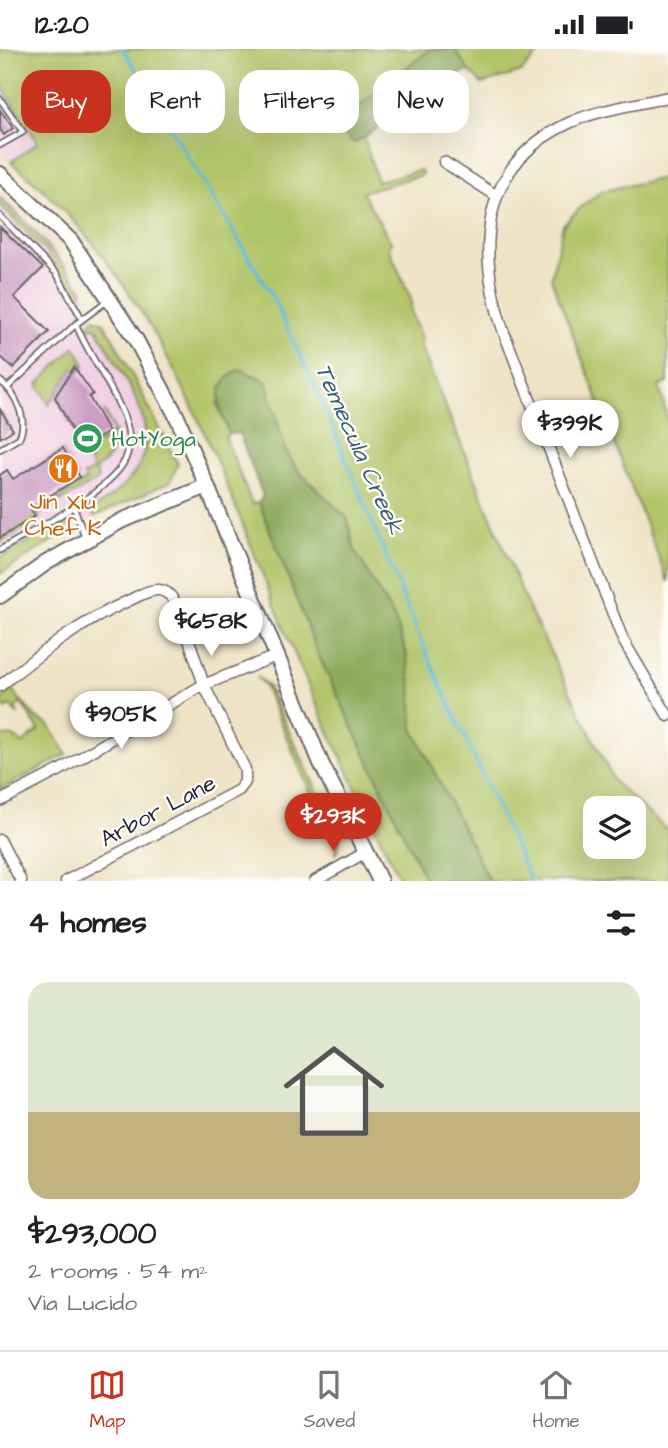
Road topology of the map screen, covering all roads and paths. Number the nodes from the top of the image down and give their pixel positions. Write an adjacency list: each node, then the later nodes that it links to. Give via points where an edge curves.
1 (668, 97): 7 (street, via 593,114 551,132 514,167)
2 (0, 99): 4 (lane, via 23,132)
3 (0, 138): 4 (lane)
4 (3, 144)
5 (444, 162): 7 (street)
6 (0, 174): 9 (street, via 71,241)
7 (497, 196): 23 (street, via 486,263 491,292 623,640)
8 (0, 216): 10 (lane, via 57,274)
9 (111, 298): 10 (lane); 15 (street, via 177,417)
10 (82, 319): 11 (lane)
11 (76, 324): 13 (lane); 16 (lane, via 115,396 129,434 127,456 116,474)
12 (0, 381): 13 (lane)
13 (8, 387): 14 (lane, via 16,398 22,434)
14 (0, 449)
15 (207, 486): 17 (street); 20 (street)
16 (72, 505): 17 (lane); 18 (lane)
17 (86, 540): 19 (street)
18 (0, 550)
19 (0, 596)
20 (276, 656): 21 (street); 26 (street, via 321,763)
21 (204, 685): 22 (street, via 178,607 172,596 156,589 79,625); 24 (street); 28 (street, Arbor Lane, via 245,769 245,782 239,790)
22 (0, 686)
23 (668, 716)
24 (0, 801)
25 (0, 840): 27 (street)
26 (366, 852): 29 (street); 30 (street)
27 (21, 881)
28 (66, 881)
29 (315, 881)
30 (380, 881)

